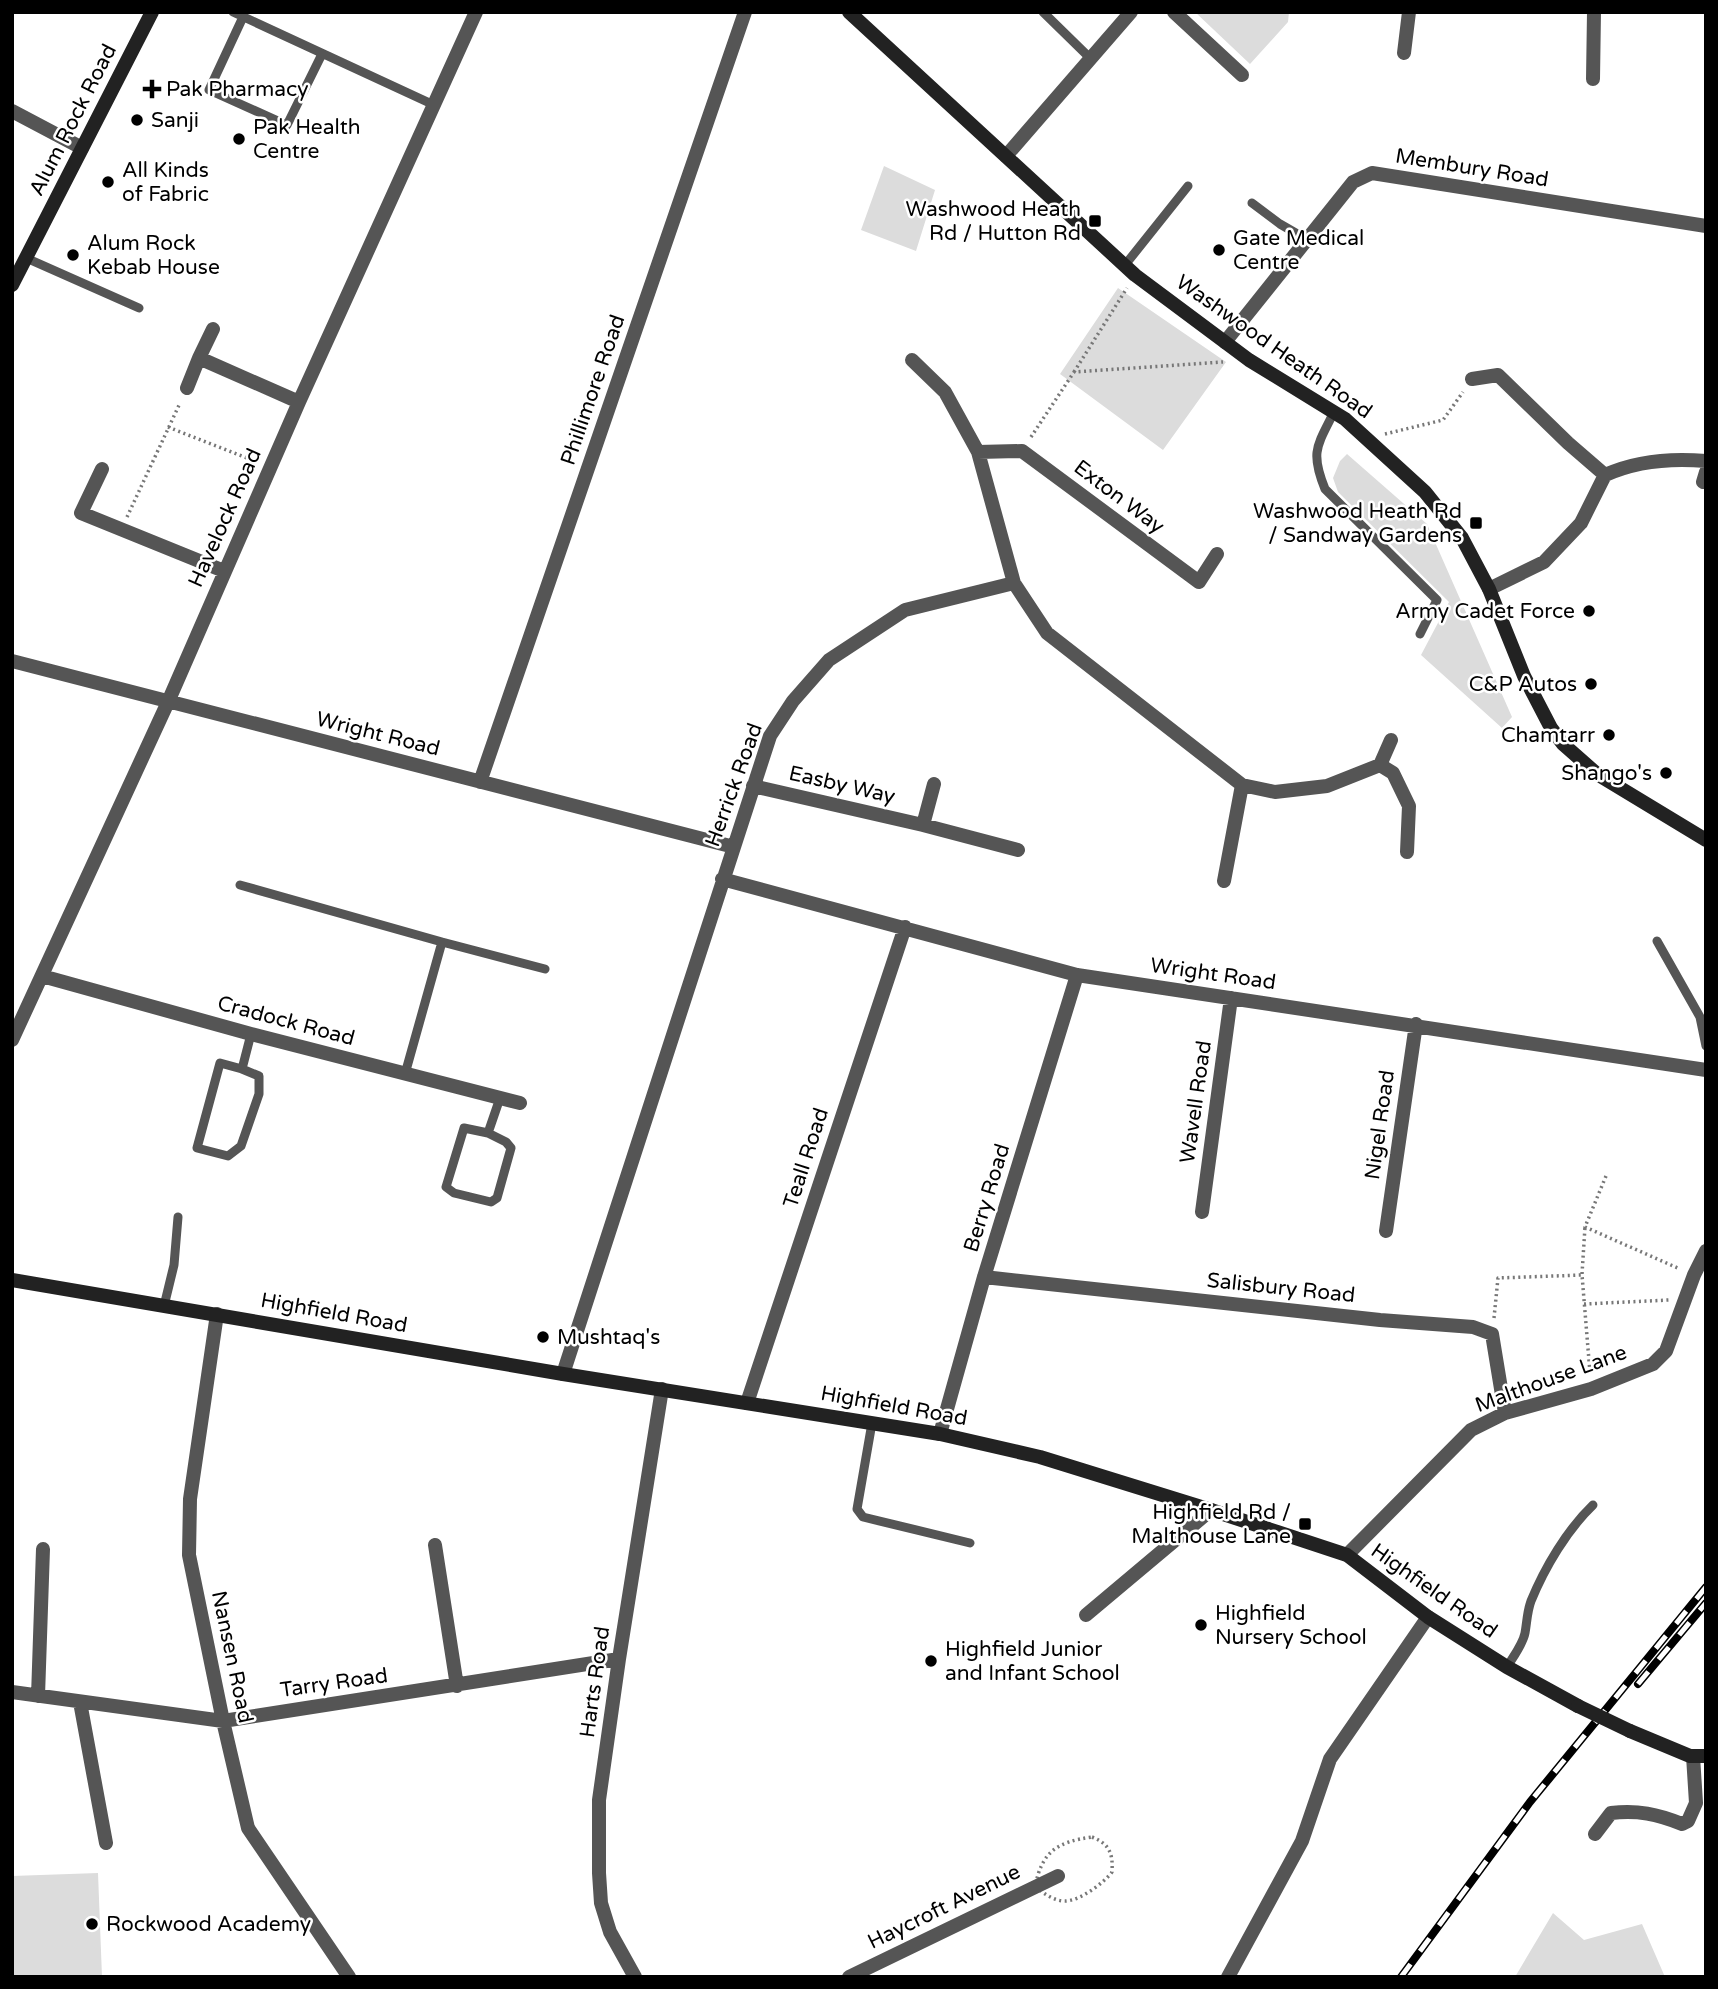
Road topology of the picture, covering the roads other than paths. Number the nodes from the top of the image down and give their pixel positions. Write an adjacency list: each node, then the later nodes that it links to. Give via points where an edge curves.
1 (152, 12): 19 (main road, Alum Rock Road)
2 (233, 12): 11 (lane)
3 (476, 12): 17 (street, Havelock Road)
4 (745, 12): 50 (street, Phillimore Road)
5 (849, 12): 20 (main road, Washwood Heath Road)
6 (1043, 12): 14 (lane)
7 (1131, 12): 14 (street)
8 (1174, 12): 15 (street)
9 (1409, 12): 12 (street)
10 (1594, 12): 16 (street)
11 (243, 17): 13 (lane); 13 (lane, via 209,90 287,125)
12 (1404, 52)
13 (322, 54): 17 (lane)
14 (1091, 59): 20 (street)
15 (1242, 75)
16 (1593, 79)
17 (434, 105): 35 (street, Havelock Road)
18 (12, 111): 19 (street)
19 (82, 148): 25 (main road, Alum Rock Road)
20 (1006, 156): 26 (main road, Washwood Heath Road)
21 (1188, 186): 26 (lane)
22 (1252, 203): 24 (lane)
23 (1706, 226): 24 (street, Membury Road, via 1372,173 1353,182)
24 (1306, 239): 30 (street, Membury Road)
25 (26, 258): 27 (main road, Alum Rock Road); 28 (lane)
26 (1130, 270): 30 (main road, Washwood Heath Road)
27 (12, 285)
28 (139, 308)
29 (214, 329): 31 (street)
30 (1225, 342): 36 (main road, Washwood Heath Road)
31 (199, 358): 34 (street); 35 (street)
32 (912, 360): 37 (street, via 945,392)
33 (1472, 379): 40 (street, via 1498,374)
34 (187, 388)
35 (299, 402): 42 (street, Havelock Road)
36 (1334, 412): 44 (main road, Washwood Heath Road, via 1425,492 1462,538); 45 (lane, via 1318,444 1316,467 1325,489 1437,600)
37 (978, 452): 41 (street, Exton Way, via 1021,451 1199,582); 43 (street)
38 (1706, 461): 40 (street, via 1677,458)
39 (102, 469): 42 (street, via 81,513)
40 (1605, 475): 44 (street, via 1581,523 1544,562)
41 (1217, 554)
42 (224, 571): 47 (street, Havelock Road)
43 (1014, 583): 52 (street, via 1047,633); 53 (street, Herrick Road, via 905,610 829,660 769,736)
44 (1489, 589): 55 (main road, Washwood Heath Road, via 1524,676 1563,744 1597,774)
45 (1420, 634)
46 (12, 661): 47 (street, Wright Road)
47 (168, 702): 50 (street, Wright Road); 66 (street, Havelock Road)
48 (1391, 740): 49 (street)
49 (1380, 765): 52 (street, via 1327,786 1275,792); 58 (street, via 1393,773 1409,806)
50 (480, 782): 56 (street, Wright Road)
51 (934, 784): 54 (street)
52 (1242, 785): 60 (street)
53 (753, 786): 54 (street, Easby Way); 56 (street, Herrick Road)
54 (923, 825): 57 (street, Easby Way)
55 (1706, 840)
56 (734, 847): 59 (street, Herrick Road)
57 (1018, 850)
58 (1407, 852)
59 (722, 879): 62 (street, Wright Road); 87 (street, Herrick Road)
60 (1224, 881)
61 (240, 884): 64 (lane)
62 (905, 927): 67 (street, Wright Road); 89 (street, Teall Road)
63 (1657, 941): 72 (lane, via 1700,1017)
64 (442, 942): 65 (lane); 75 (lane)
65 (544, 969)
66 (42, 975): 70 (street, Cradock Road); 71 (street, Havelock Road)
67 (1077, 975): 68 (street, Wright Road); 83 (street, Berry Road)
68 (1231, 998): 69 (street, Wright Road); 79 (street, Wavell Road)
69 (1416, 1024): 74 (street, Wright Road); 81 (street, Nigel Road)
70 (251, 1034): 73 (lane); 75 (street, Cradock Road)
71 (12, 1040)
72 (1706, 1046)
73 (242, 1069): 73 (lane, via 259,1076 259,1094 241,1146 228,1156 197,1148 219,1063)
74 (1706, 1070)
75 (405, 1074): 76 (street, Cradock Road)
76 (500, 1098): 77 (street, Cradock Road); 78 (lane)
77 (520, 1103)
78 (488, 1133): 78 (lane, via 464,1128 446,1187 491,1202 497,1198 511,1148)
79 (1202, 1212)
80 (178, 1217): 85 (lane, via 174,1265)
81 (1386, 1231)
82 (1706, 1251): 90 (street, Malthouse Lane, via 1666,1351 1653,1364 1591,1389)
83 (984, 1277): 90 (street, Salisbury Road, via 1473,1327 1492,1334); 92 (street, Berry Road)
84 (12, 1280): 85 (main road, Highfield Road)
85 (164, 1306): 86 (main road, Highfield Road)
86 (217, 1314): 87 (main road, Highfield Road); 107 (street, Nansen Road, via 190,1499 189,1555)
87 (563, 1374): 88 (main road, Highfield Road)
88 (662, 1389): 89 (main road, Highfield Road); 101 (street, Harts Road)
89 (747, 1403): 91 (main road, Highfield Road)
90 (1506, 1413): 98 (street, Malthouse Lane, via 1471,1430)
91 (872, 1423): 92 (main road, Highfield Road); 95 (lane, via 858,1514)
92 (940, 1434): 94 (main road, Highfield Road, via 1040,1457)
93 (1593, 1505): 102 (lane, via 1578,1519 1532,1600 1525,1636)
94 (1211, 1510): 98 (main road, Highfield Road); 99 (street)
95 (970, 1544)
96 (435, 1545): 103 (street)
97 (43, 1549): 105 (street)
98 (1347, 1555): 100 (main road, Highfield Road)
99 (1086, 1615)
100 (1428, 1617): 102 (main road, Highfield Road); 115 (street, via 1330,1759 1302,1841)
101 (619, 1659): 103 (street, Tarry Road); 113 (street, Harts Road, via 599,1800 599,1873 601,1903 610,1931)
102 (1507, 1667): 108 (main road, Highfield Road, bridge, via 1661,1746)
103 (457, 1686): 107 (street, Tarry Road)
104 (12, 1692): 105 (street, Tarry Road)
105 (38, 1696): 106 (street, Tarry Road)
106 (80, 1702): 107 (street, Tarry Road); 110 (street)
107 (223, 1721): 112 (street, Nansen Road, via 248,1828)
108 (1699, 1756): 109 (street, via 1696,1804 1689,1821 1682,1824 1636,1810 1611,1813)
109 (1595, 1834)
110 (106, 1843)
111 (1058, 1876): 114 (street, Haycroft Avenue)
112 (349, 1977)
113 (635, 1977)
114 (849, 1977)
115 (1228, 1977)

